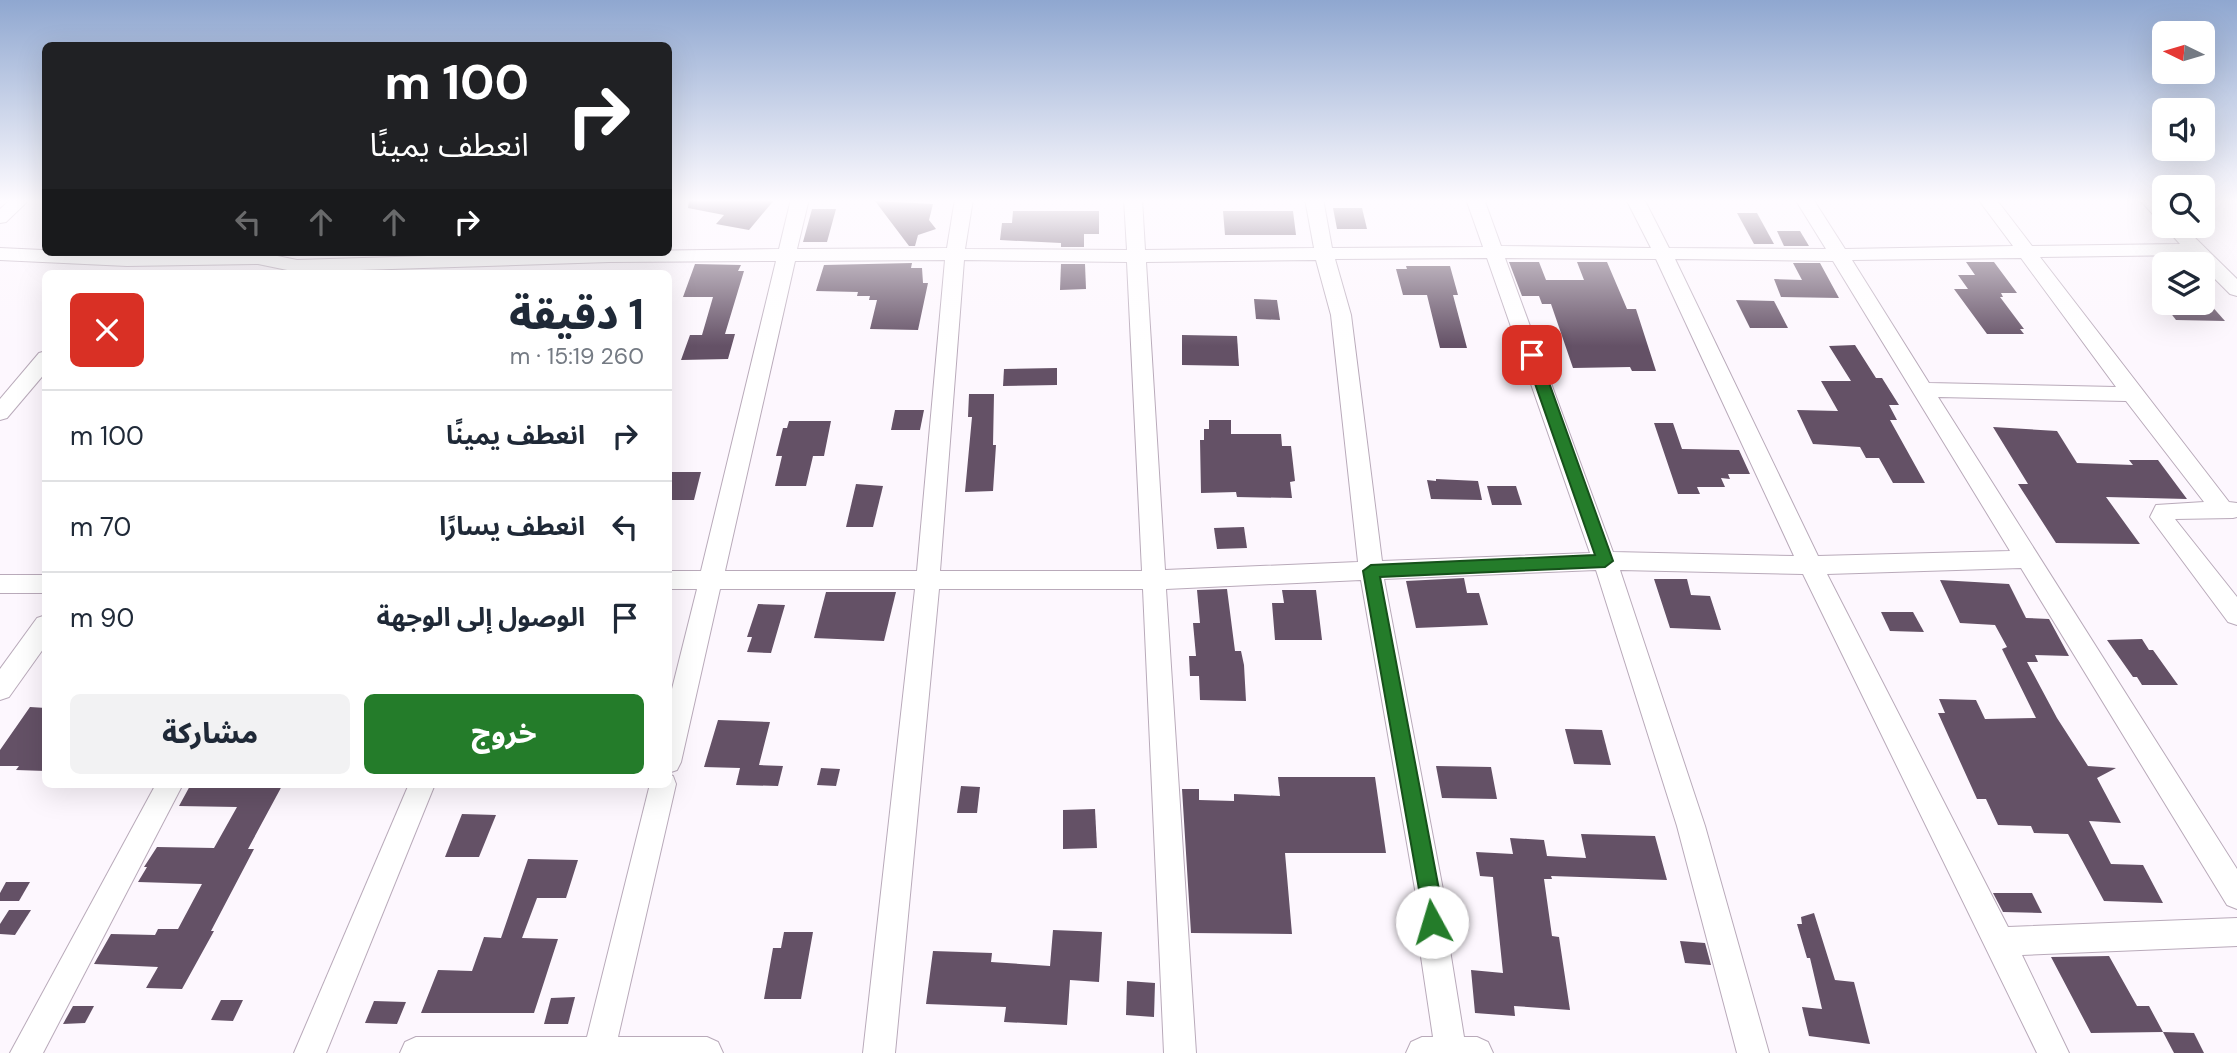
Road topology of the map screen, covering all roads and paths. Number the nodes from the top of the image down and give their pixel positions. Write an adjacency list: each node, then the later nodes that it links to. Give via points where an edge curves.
1 (789, 248): 19 (street)
2 (957, 248): 13 (street)
3 (1135, 248): 20 (street)
4 (1323, 248): 14 (street)
5 (1494, 248): 10 (street)
6 (1660, 248): 15 (street)
7 (1836, 248): 16 (street)
8 (2024, 248): 11 (street)
9 (2195, 249): 11 (street); 26 (street)
10 (1495, 252): 14 (street); 15 (street); 33 (street)
11 (2027, 252): 16 (street); 29 (street)
12 (0, 254): 23 (street)
13 (956, 254): 19 (street); 20 (street); 38 (street)
14 (1324, 254): 20 (street); 35 (street, via 1341,315)
15 (1664, 255): 16 (street); 34 (street)
16 (1840, 255): 28 (street)
17 (236, 256): 23 (street)
18 (262, 256): 25 (street)
19 (787, 256): 22 (street); 37 (street)
20 (1135, 256): 39 (street)
21 (434, 257): 24 (street); 25 (street)
22 (619, 259): 24 (street)
23 (116, 261)
24 (460, 266)
25 (295, 269)
26 (2237, 290)
27 (42, 363): 30 (street)
28 (1925, 390): 29 (street); 32 (street)
29 (2132, 394): 31 (street)
30 (0, 413)
31 (2230, 510): 42 (street, via 2164,511 2161,517)
32 (2028, 559): 34 (street); 49 (street)
33 (1605, 561): 34 (street); 35 (street); 60 (street, via 1691,827)
34 (1810, 565): 51 (street)
35 (1371, 571): 39 (street); 59 (street, via 1430,895)
36 (672, 580): 37 (street)
37 (712, 580): 38 (street); 45 (street)
38 (928, 580): 39 (street); 57 (street)
39 (1152, 580): 58 (street)
40 (0, 584): 41 (street)
41 (42, 584)
42 (2237, 615)
43 (42, 631): 44 (street)
44 (0, 689)
45 (672, 745)
46 (168, 788): 53 (street)
47 (420, 788): 54 (street)
48 (662, 788): 52 (street)
49 (2237, 895)
50 (2237, 932): 51 (street)
51 (2001, 942): 61 (street)
52 (599, 1052): 55 (street); 56 (street)
53 (26, 1053)
54 (310, 1053)
55 (416, 1053)
56 (707, 1053)
57 (878, 1053)
58 (1180, 1053)
59 (1450, 1053)
60 (1753, 1053)
61 (2053, 1053)

